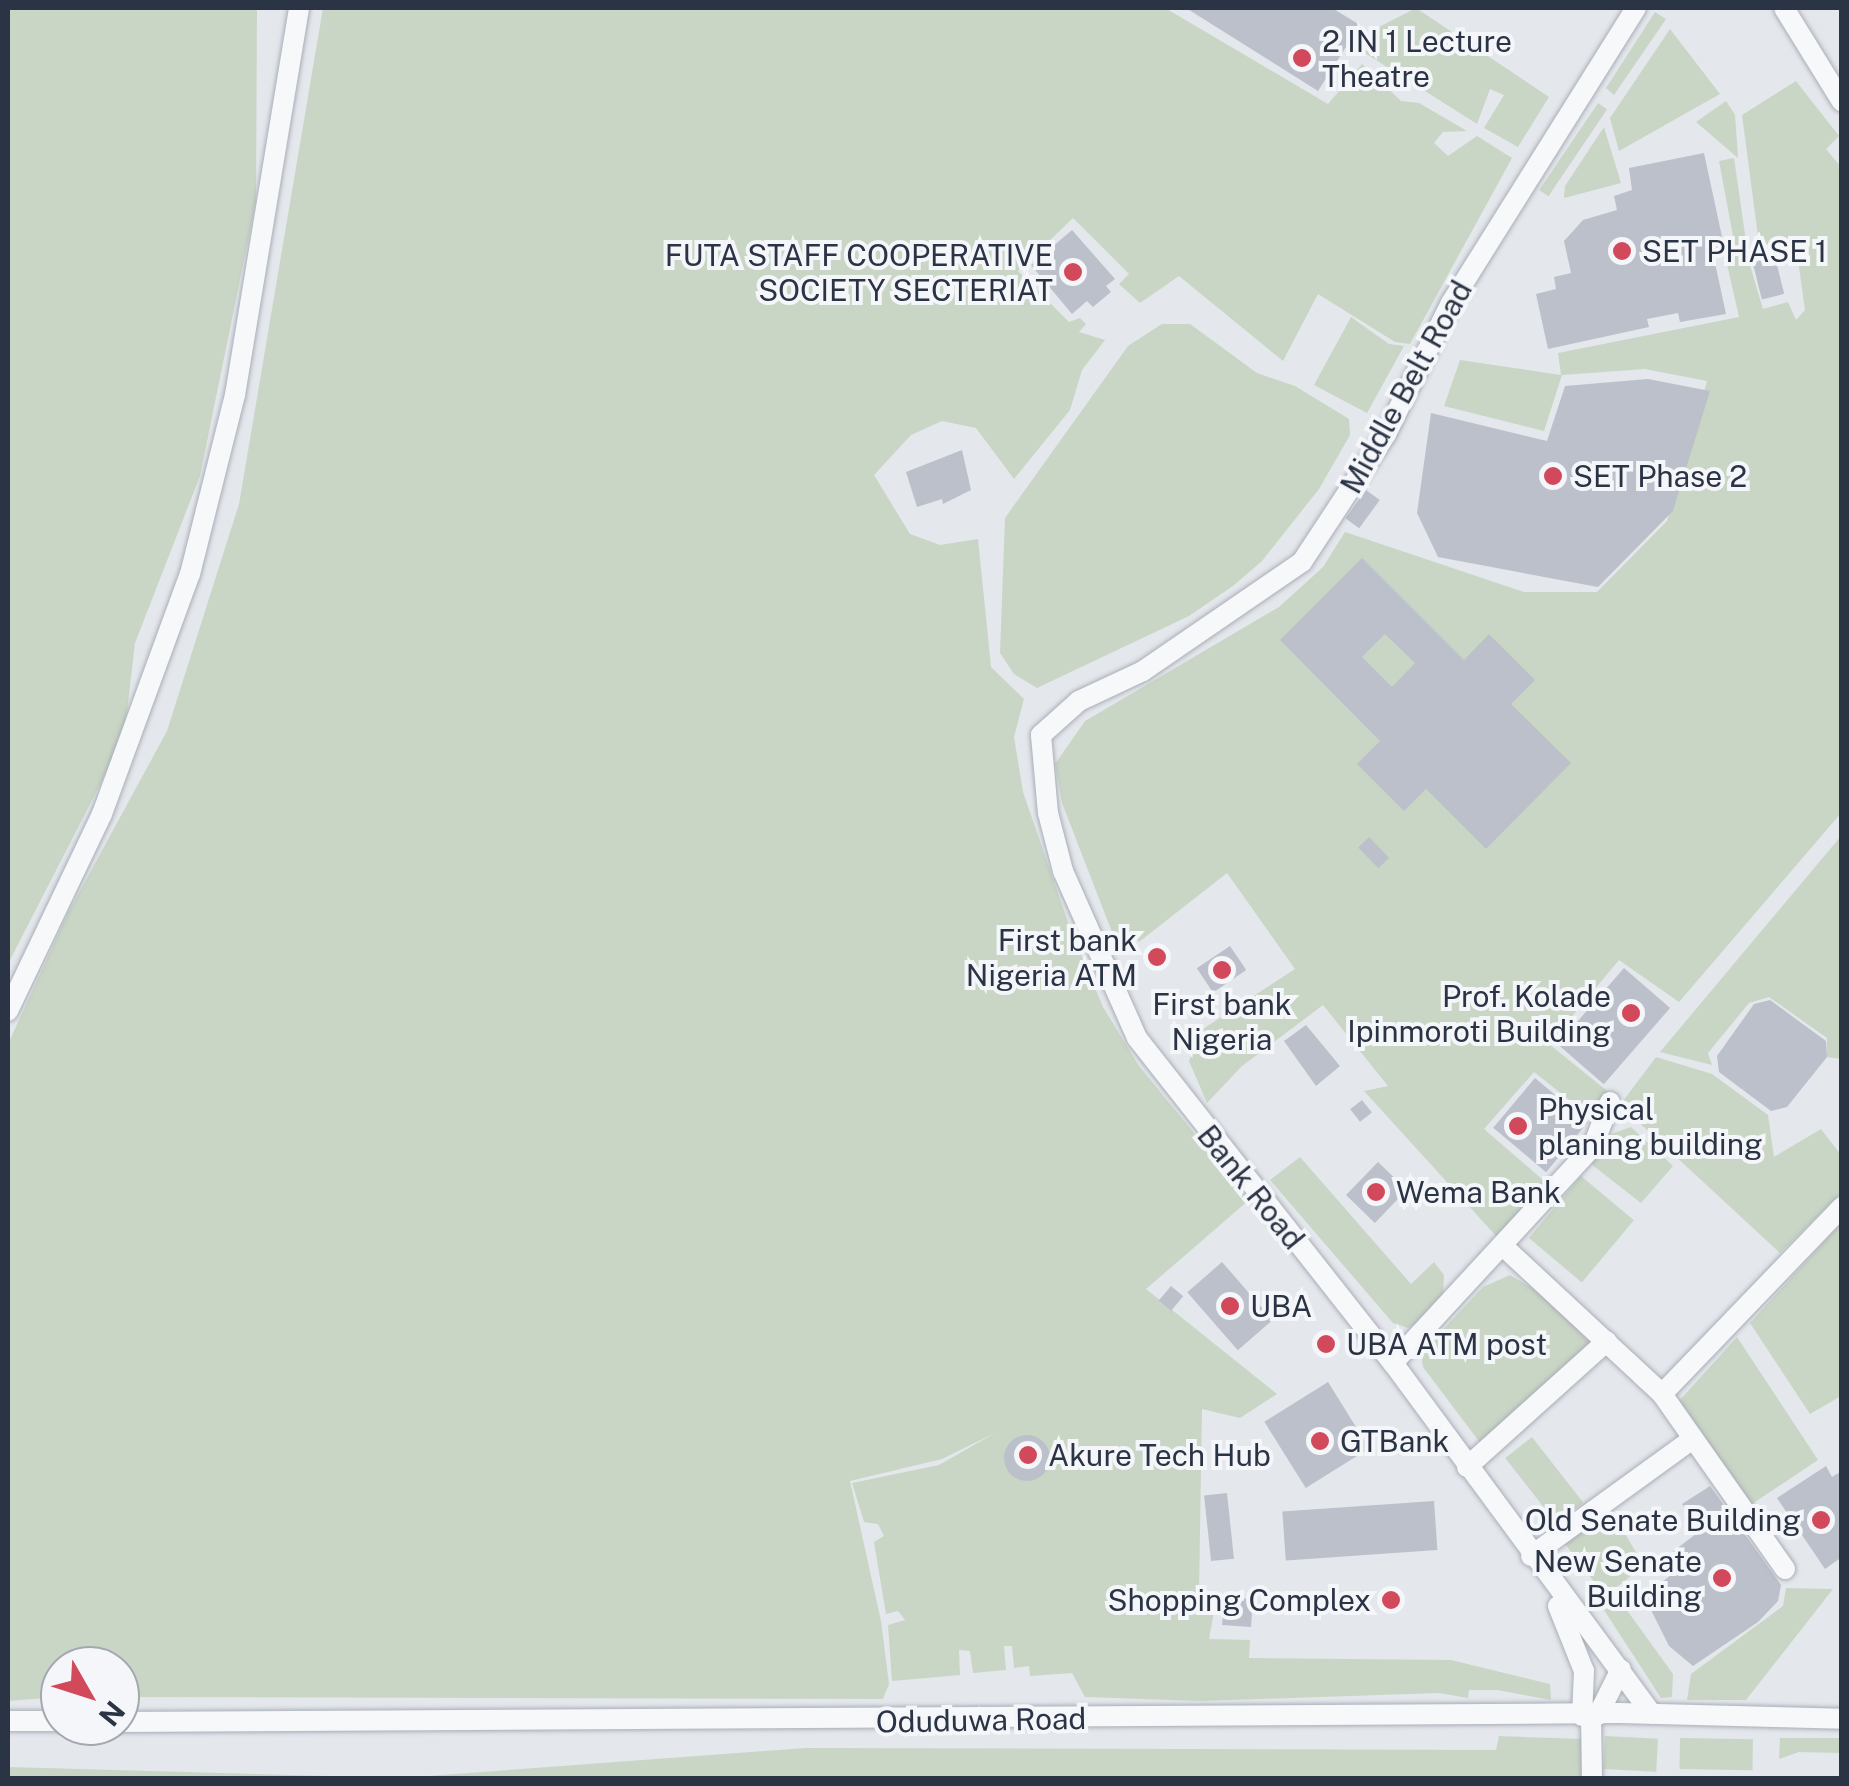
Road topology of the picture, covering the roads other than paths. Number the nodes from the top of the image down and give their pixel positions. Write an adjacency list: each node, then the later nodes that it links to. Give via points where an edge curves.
1 (299, 8): 6 (street, via 236,394 190,574 102,814)
2 (1636, 8): 5 (street, Middle Belt Road, via 1451,303 1386,434 1302,562 1143,671 1056,716 1042,735)
3 (1784, 8): 4 (street)
4 (1842, 102)
5 (1043, 780): 11 (street, Bank Road, via 1063,871 1137,1038)
6 (8, 1011)
7 (1610, 1102): 9 (street, via 1593,1146)
8 (1842, 1207): 12 (street)
9 (1505, 1248): 10 (street); 11 (street)
10 (1606, 1341): 12 (street); 14 (street)
11 (1393, 1363): 14 (street, Bank Road)
12 (1662, 1394): 13 (street)
13 (1690, 1441): 15 (street); 16 (street)
14 (1467, 1467): 15 (street, Bank Road)
15 (1530, 1556): 17 (street, Bank Road); 19 (street, Bank Road, via 1584,1671)
16 (1785, 1570)
17 (1621, 1669): 18 (street, Bank Road); 19 (street)
18 (1652, 1714): 19 (street, Oduduwa Road); 20 (street, Oduduwa Road)
19 (1591, 1715): 23 (street, Oduduwa Road); 24 (street, Bank Road)
20 (1842, 1719)
21 (8, 1722): 22 (street)
22 (40, 1722)
23 (140, 1722)
24 (1592, 1778)

